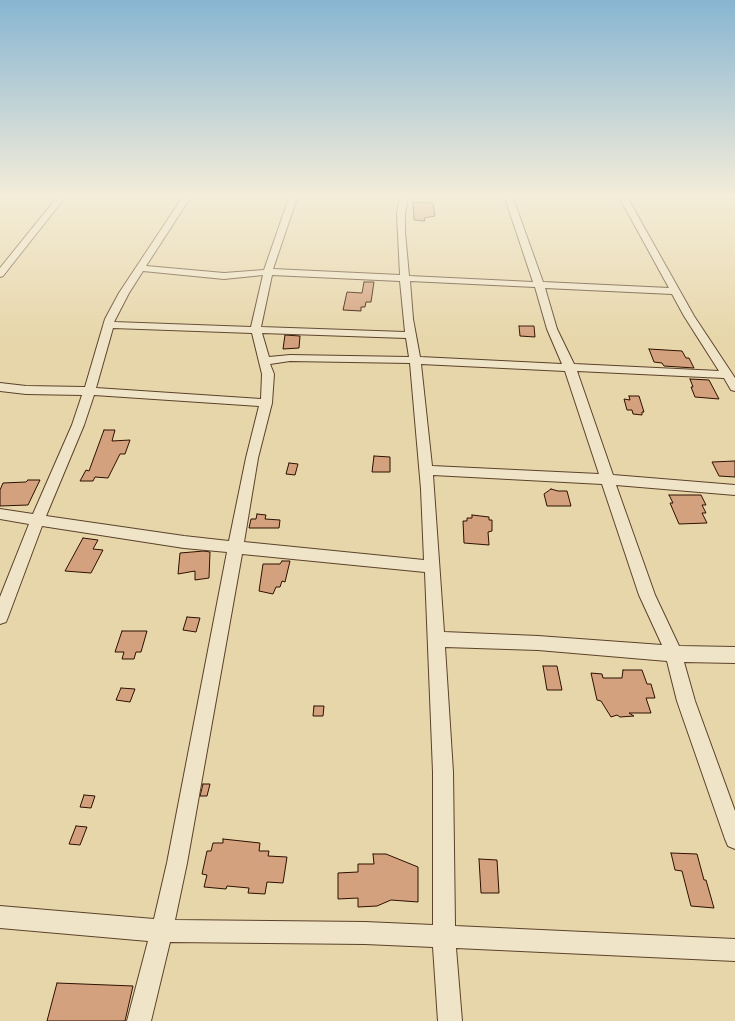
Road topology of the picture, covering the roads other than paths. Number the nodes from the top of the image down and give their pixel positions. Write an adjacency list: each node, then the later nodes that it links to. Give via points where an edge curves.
1 (25, 243): 9 (street)
2 (157, 243): 7 (street)
3 (278, 243): 8 (street)
4 (402, 243): 10 (street)
5 (524, 243): 11 (street)
6 (649, 243): 12 (street)
7 (140, 268): 8 (street, via 224,276); 13 (street, via 124,293)
8 (268, 272): 10 (street); 14 (street)
9 (0, 274)
10 (406, 279): 11 (street); 15 (street)
11 (539, 285): 12 (street); 18 (street, via 552,329)
12 (676, 291): 19 (street)
13 (109, 325): 14 (street); 22 (street)
14 (256, 330): 15 (street); 17 (street)
15 (411, 335): 16 (street)
16 (414, 360): 17 (street, via 290,358); 18 (street); 24 (street)
17 (264, 361): 23 (street, via 268,374)
18 (570, 368): 19 (street); 25 (street)
19 (727, 375): 21 (street)
20 (0, 387): 22 (street)
21 (735, 387)
22 (89, 391): 23 (street); 28 (street, via 78,425)
23 (266, 403): 29 (street, via 252,458)
24 (426, 470): 25 (street); 30 (street)
25 (607, 479): 26 (street); 33 (street, via 647,595)
26 (735, 490)
27 (0, 514): 28 (street)
28 (39, 519): 29 (street, via 184,542); 31 (street)
29 (236, 547): 30 (street); 37 (street, via 195,772)
30 (432, 567): 32 (street)
31 (0, 617)
32 (436, 639): 33 (street, via 538,643); 38 (street, via 443,772)
33 (674, 654): 34 (street); 35 (street, via 686,701)
34 (735, 655)
35 (735, 839)
36 (0, 917): 37 (street)
37 (162, 931): 38 (street, via 365,932); 40 (street)
38 (444, 936): 39 (street); 41 (street)
39 (735, 950)
40 (139, 1021)
41 (450, 1021)

